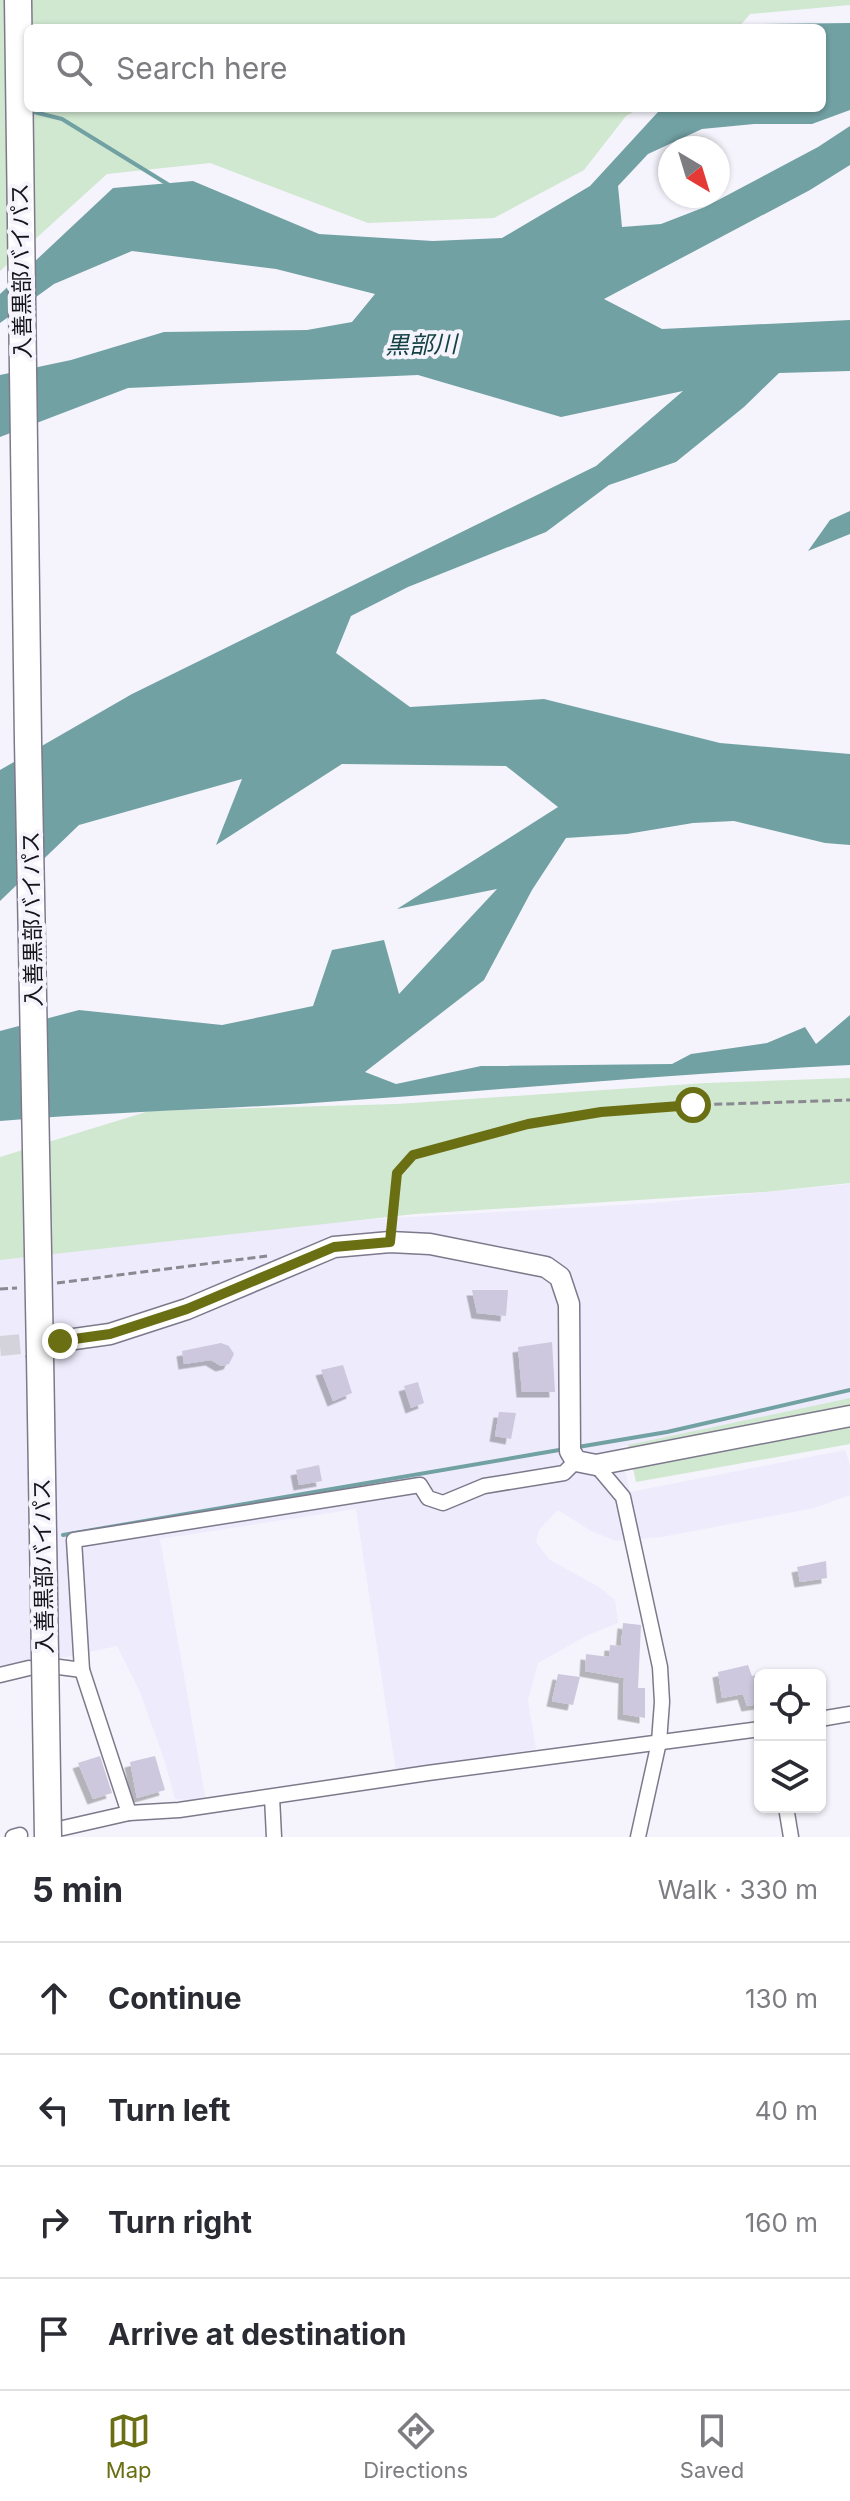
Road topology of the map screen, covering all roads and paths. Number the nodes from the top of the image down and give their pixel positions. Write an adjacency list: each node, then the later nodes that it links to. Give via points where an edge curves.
1 (18, 0): 8 (highway, 入善黒部バイパス, via 38,1261)
2 (850, 1100): 3 (path, via 601,1112 528,1124 413,1155 397,1173)
3 (390, 1242): 8 (street, via 334,1247 187,1309); 10 (street, via 430,1244 546,1267 560,1277 569,1304 570,1451)
4 (272, 1255): 5 (path)
5 (54, 1284)
6 (25, 1287): 7 (path)
7 (0, 1289)
8 (50, 1348): 22 (highway, 入善黒部バイパス, bridge)
9 (850, 1416): 10 (street)
10 (586, 1463): 13 (street, via 564,1473 484,1486 443,1503 428,1498 420,1485 74,1540); 18 (street, via 623,1497 660,1667)
11 (59, 1667): 13 (street)
12 (29, 1668): 14 (street)
13 (82, 1670): 20 (street)
14 (0, 1675)
15 (850, 1714): 16 (street)
16 (826, 1718)
17 (754, 1730): 18 (street)
18 (659, 1742): 19 (street); 24 (street)
19 (272, 1797): 20 (street); 23 (street)
20 (129, 1813): 22 (street)
21 (787, 1813): 25 (street)
22 (56, 1832)
23 (274, 1837)
24 (638, 1837)
25 (791, 1837)

